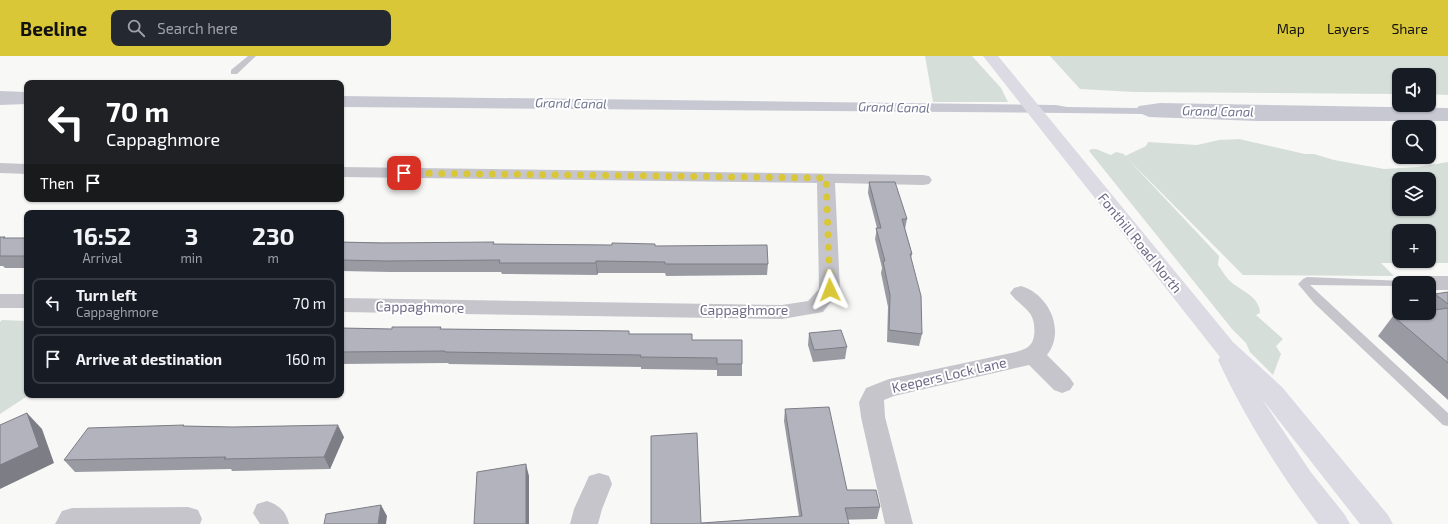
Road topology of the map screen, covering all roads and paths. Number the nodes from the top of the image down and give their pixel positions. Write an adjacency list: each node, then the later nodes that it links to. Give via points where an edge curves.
1 (252, 56): 3 (lane)
2 (990, 56): 16 (main road, Fonthill Road North)
3 (234, 72)
4 (0, 168): 5 (street)
5 (24, 168)
6 (344, 172): 7 (street)
7 (826, 178): 8 (street); 15 (street, Cappaghmore, via 830,290 815,307 782,312)
8 (923, 180)
9 (1392, 282): 19 (lane, via 1307,281 1303,284)
10 (1436, 283): 11 (street)
11 (1448, 283)
12 (1021, 293): 17 (street, via 1039,310 1044,320 1044,344)
13 (0, 300): 14 (street)
14 (24, 301)
15 (344, 305)
16 (1225, 348): 25 (main road, Fonthill Road North, via 1250,401 1300,479); 26 (main road, Fonthill Road North, via 1273,394)
17 (1033, 355): 18 (street); 24 (street, Keepers Lock Lane, via 889,388 875,394 871,402 873,417)
18 (1062, 384)
19 (1448, 421)
20 (599, 484): 23 (street)
21 (188, 520): 22 (street, via 72,520)
22 (69, 524)
23 (584, 524)
24 (899, 524)
25 (1335, 524)
26 (1378, 524)

